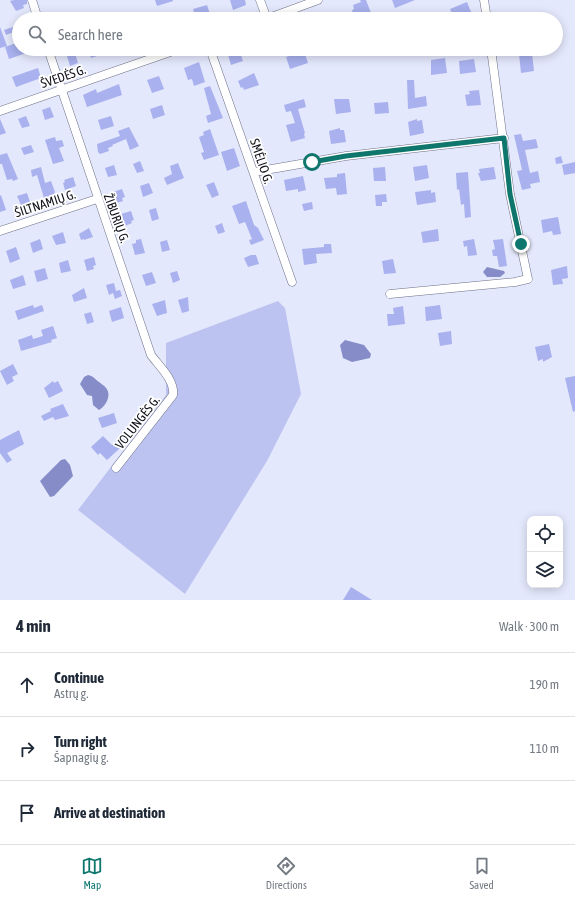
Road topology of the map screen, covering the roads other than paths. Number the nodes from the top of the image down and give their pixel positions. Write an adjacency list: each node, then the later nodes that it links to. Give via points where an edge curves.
1 (32, 0): 5 (street)
2 (260, 0): 6 (street)
3 (318, 0): 7 (street)
4 (484, 0): 8 (street)
5 (36, 12)
6 (264, 12)
7 (285, 12)
8 (486, 12)
9 (50, 56): 13 (street, ŽIBURIŲ G.)
10 (159, 56): 13 (street, ŠVEDĖS G.)
11 (213, 56): 16 (street, SMĖLIO G.)
12 (492, 56): 15 (street)
13 (60, 90): 14 (street, ŠVEDĖS G.); 17 (street, ŽIBURIŲ G.)
14 (0, 110)
15 (504, 138): 16 (street, via 346,156); 20 (street, via 511,198 528,280)
16 (254, 172): 19 (street, SMĖLIO G.)
17 (97, 199): 18 (street, ŠILTNAMIŲ G.); 21 (street, ŽIBURIŲ G., via 151,355)
18 (0, 231)
19 (292, 282)
20 (390, 294)
21 (174, 390): 22 (street, VOLUNGĖS G., via 173,395)
22 (116, 468)

